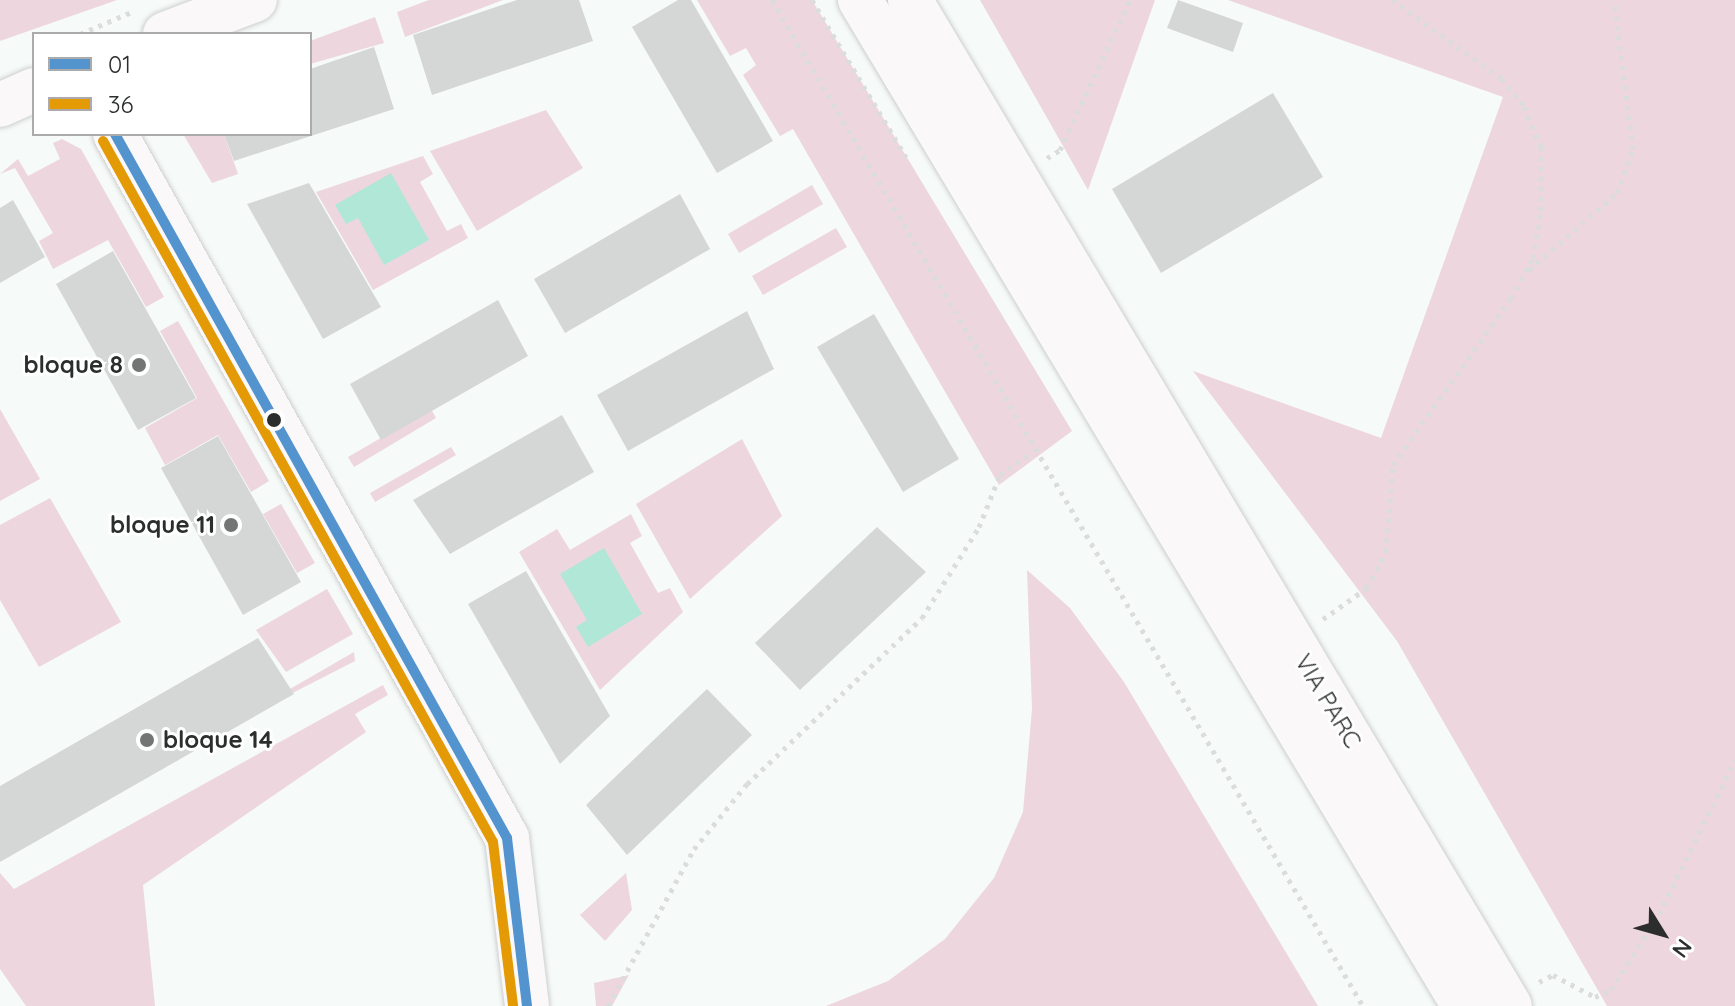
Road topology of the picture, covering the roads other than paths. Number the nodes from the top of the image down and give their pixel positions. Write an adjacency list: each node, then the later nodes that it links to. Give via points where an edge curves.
1 (255, 0): 4 (main road)
2 (860, 0): 8 (main road)
3 (910, 0): 8 (main road)
4 (157, 20)
5 (32, 91): 6 (main road)
6 (0, 105)
7 (116, 136): 10 (main road, via 507,838)
8 (1130, 410): 9 (main road, VIA PARC); 11 (main road, VIA PARC)
9 (1524, 995)
10 (527, 1006)
11 (1464, 1006)

